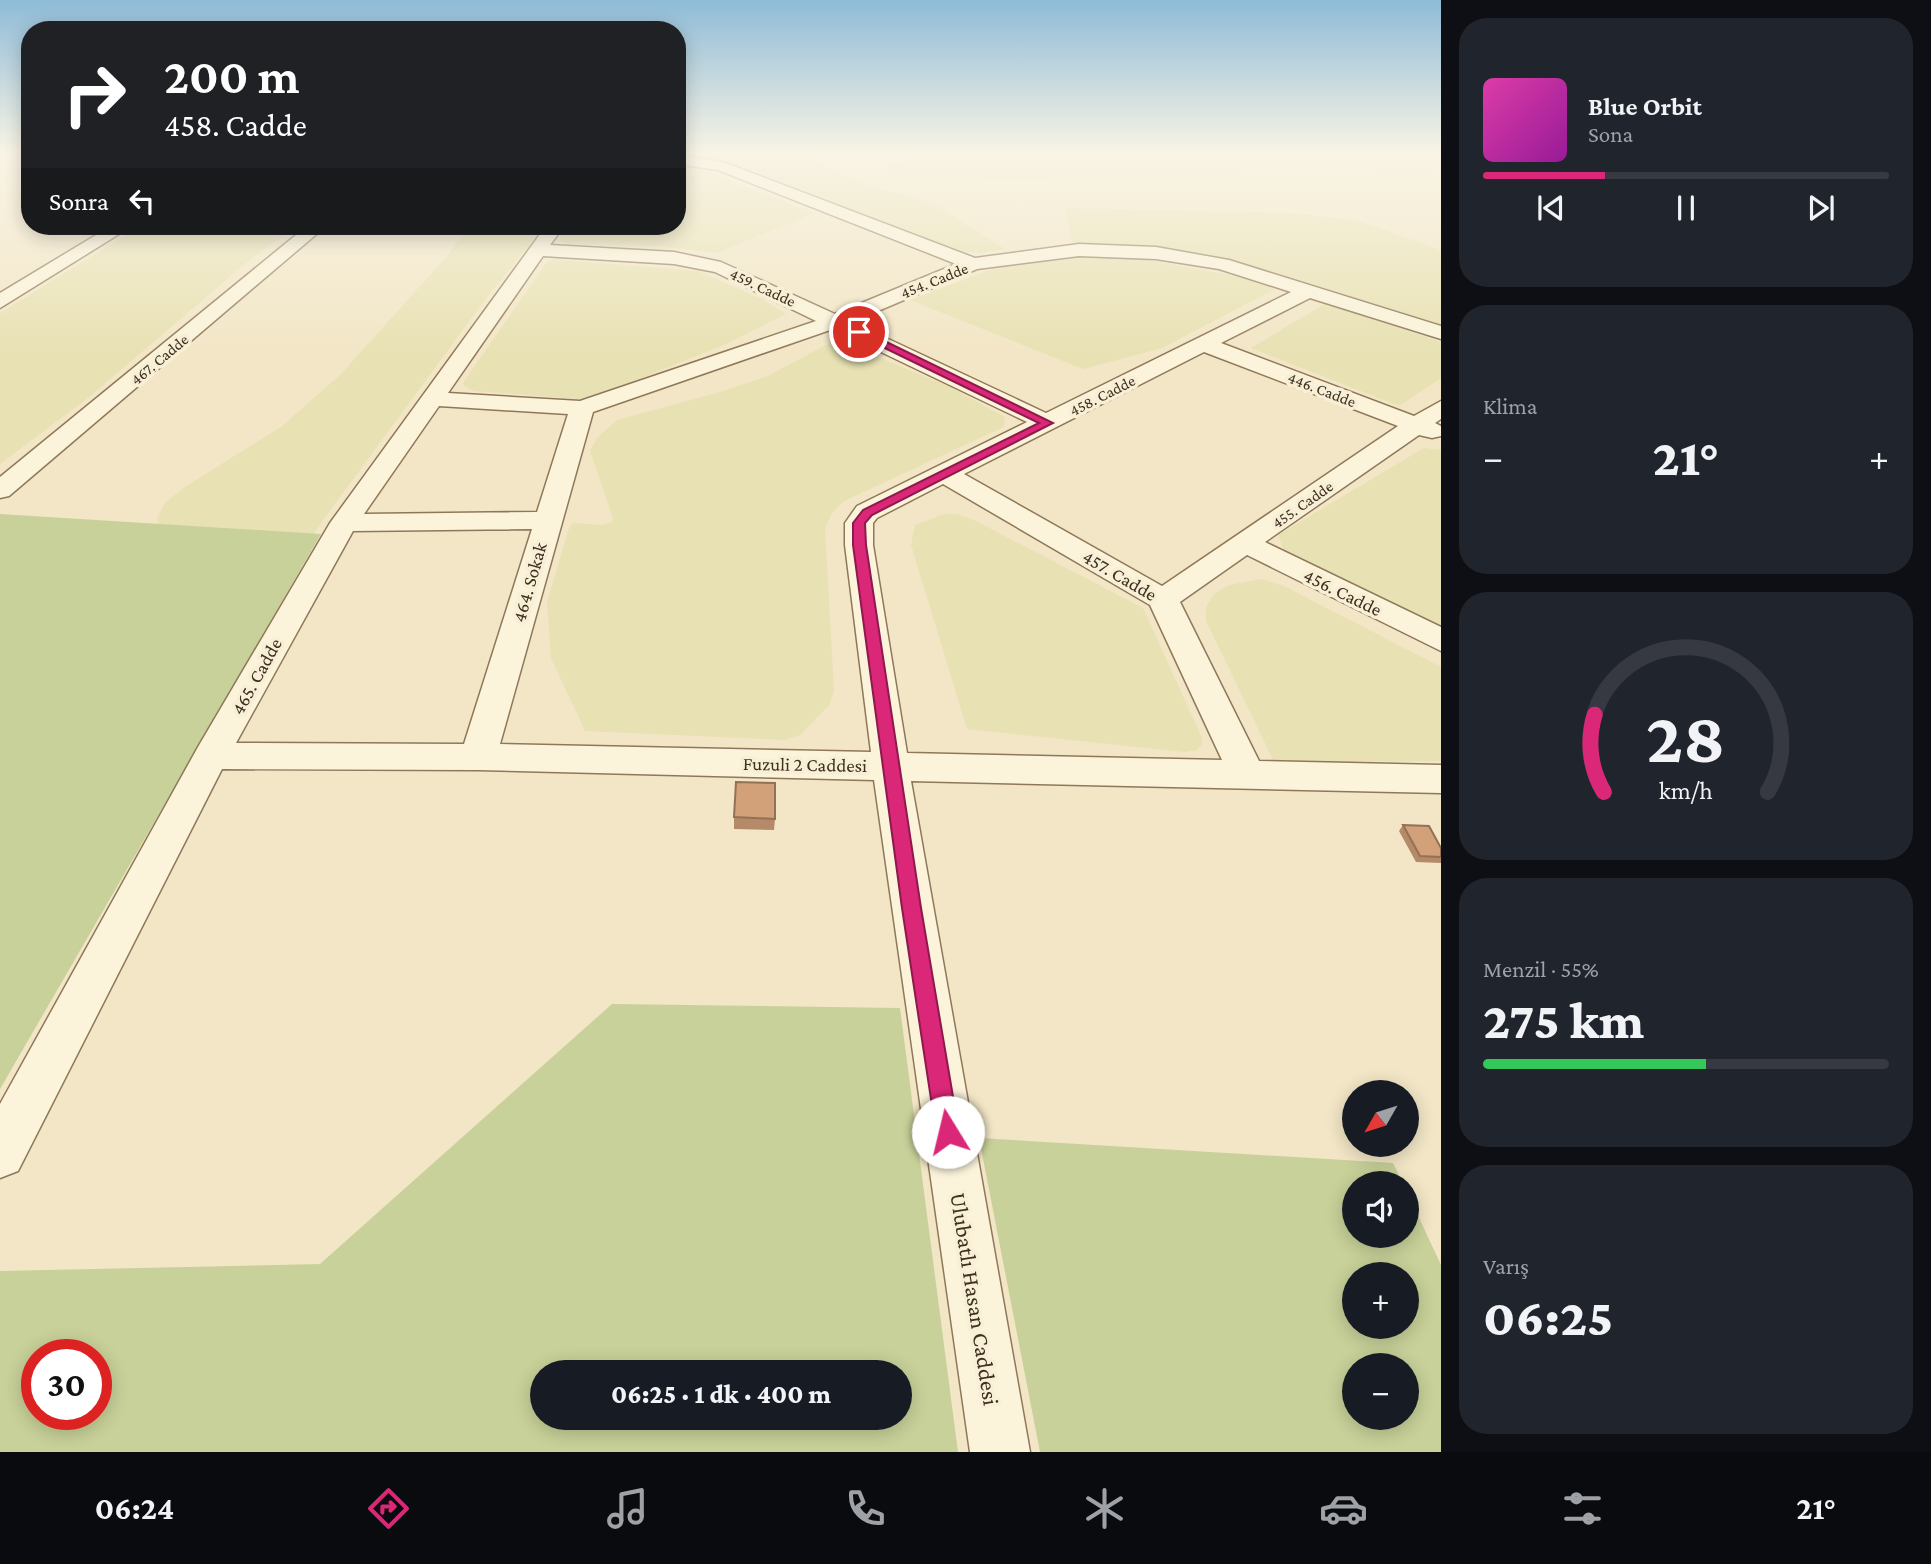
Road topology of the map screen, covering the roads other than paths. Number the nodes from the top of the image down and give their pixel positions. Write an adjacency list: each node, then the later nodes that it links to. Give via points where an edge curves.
1 (857, 219): 5 (street)
2 (108, 235): 7 (street)
3 (306, 235): 17 (street, 467. Cadde)
4 (547, 238): 8 (street, 459. Cadde, via 702,262); 11 (street, 465. Cadde)
5 (973, 264): 6 (street, 454. Cadde, via 1041,253 1124,251 1222,264); 8 (street, 454. Cadde)
6 (1311, 290): 9 (street, 454. Cadde); 10 (street, 458. Cadde)
7 (0, 302)
8 (836, 321): 12 (street, 454. Cadde); 14 (street, 459. Cadde)
9 (1441, 333)
10 (1203, 344): 14 (street, 458. Cadde); 15 (street, 446. Cadde)
11 (434, 398): 12 (street, 454. Cadde); 19 (street, 465. Cadde)
12 (582, 408): 18 (street, 464. Sokak)
13 (1441, 408): 15 (street, 455. Cadde)
14 (1048, 423): 16 (street, 458. Cadde)
15 (1429, 430): 21 (street, 455. Cadde)
16 (945, 474): 20 (street, 458. Cadde, via 867,512); 22 (street, 457. Cadde)
17 (0, 490)
18 (547, 520): 19 (street); 25 (street, 464. Sokak)
19 (344, 523): 24 (street, 465. Cadde)
20 (859, 523): 26 (street, Ulubatlı Hasan Caddesi)
21 (1245, 543): 22 (street, 455. Cadde); 23 (street, 456. Cadde)
22 (1163, 599): 27 (street, 457. Cadde)
23 (1441, 640)
24 (211, 757): 25 (street, Fuzuli 2 Caddesi); 29 (street, 465. Cadde)
25 (478, 757): 26 (street, Fuzuli 2 Caddesi)
26 (892, 766): 27 (street, Fuzuli 2 Caddesi); 30 (street, Ulubatlı Hasan Caddesi)
27 (1247, 774): 28 (street, Fuzuli 2 Caddesi)
28 (1441, 779)
29 (0, 1153)
30 (1000, 1452)

